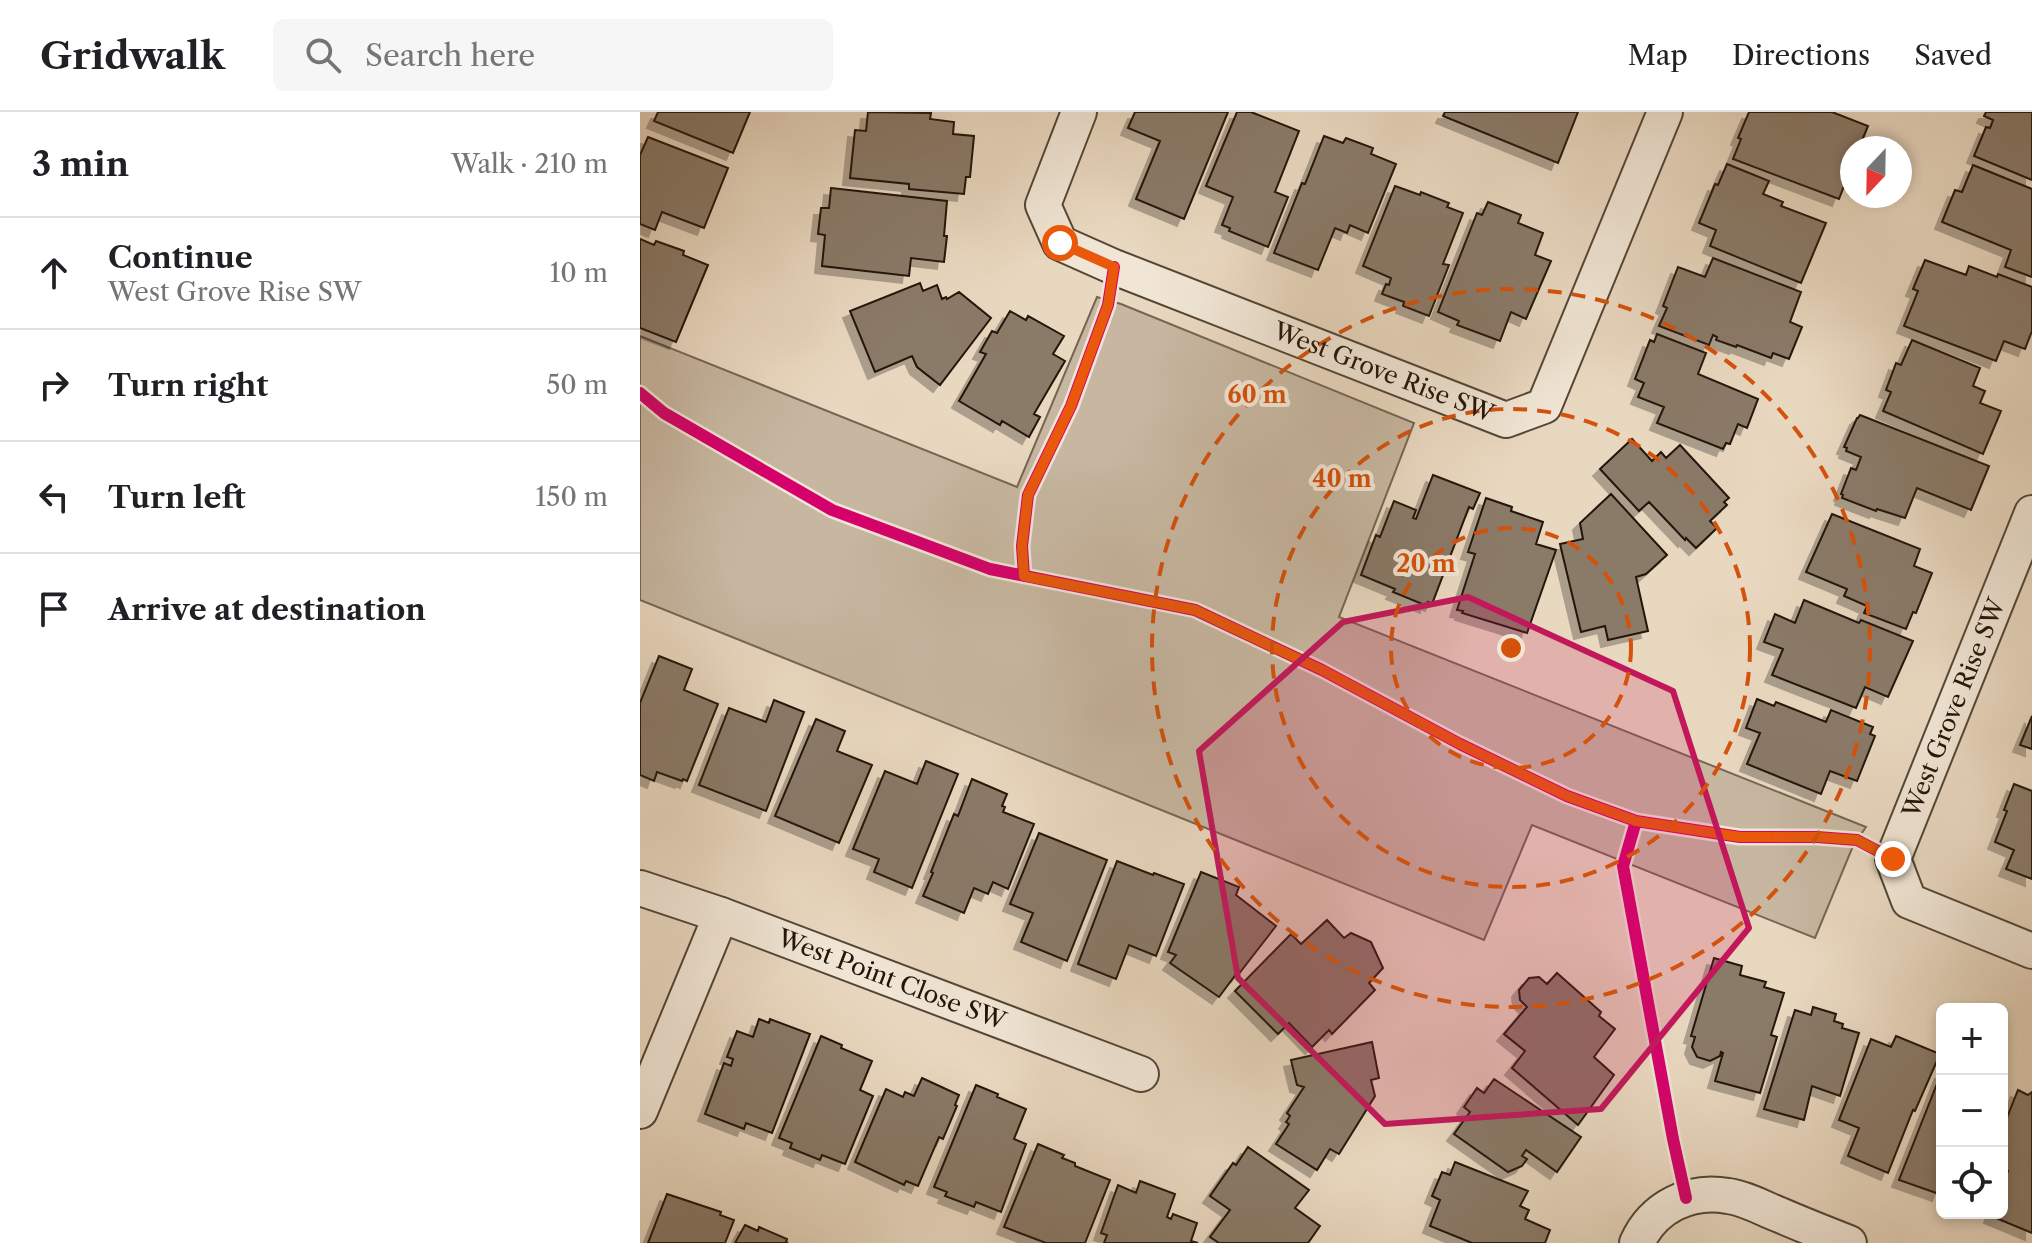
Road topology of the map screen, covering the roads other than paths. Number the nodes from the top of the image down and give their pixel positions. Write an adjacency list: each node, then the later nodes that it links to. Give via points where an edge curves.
1 (1079, 112): 2 (street, West Grove Rise SW, via 1043,205 1060,243 1506,420 1544,406)
2 (1665, 112)
3 (2032, 513): 6 (street, West Grove Rise SW, via 1893,859 1909,901)
4 (640, 888): 5 (street, West Point Close SW)
5 (721, 915): 7 (street, West Point Close SW); 8 (street)
6 (2032, 951)
7 (1141, 1074)
8 (640, 1111)
9 (1637, 1243): 10 (street, via 1649,1222 1674,1202 1705,1194 1731,1196)
10 (1849, 1243)

